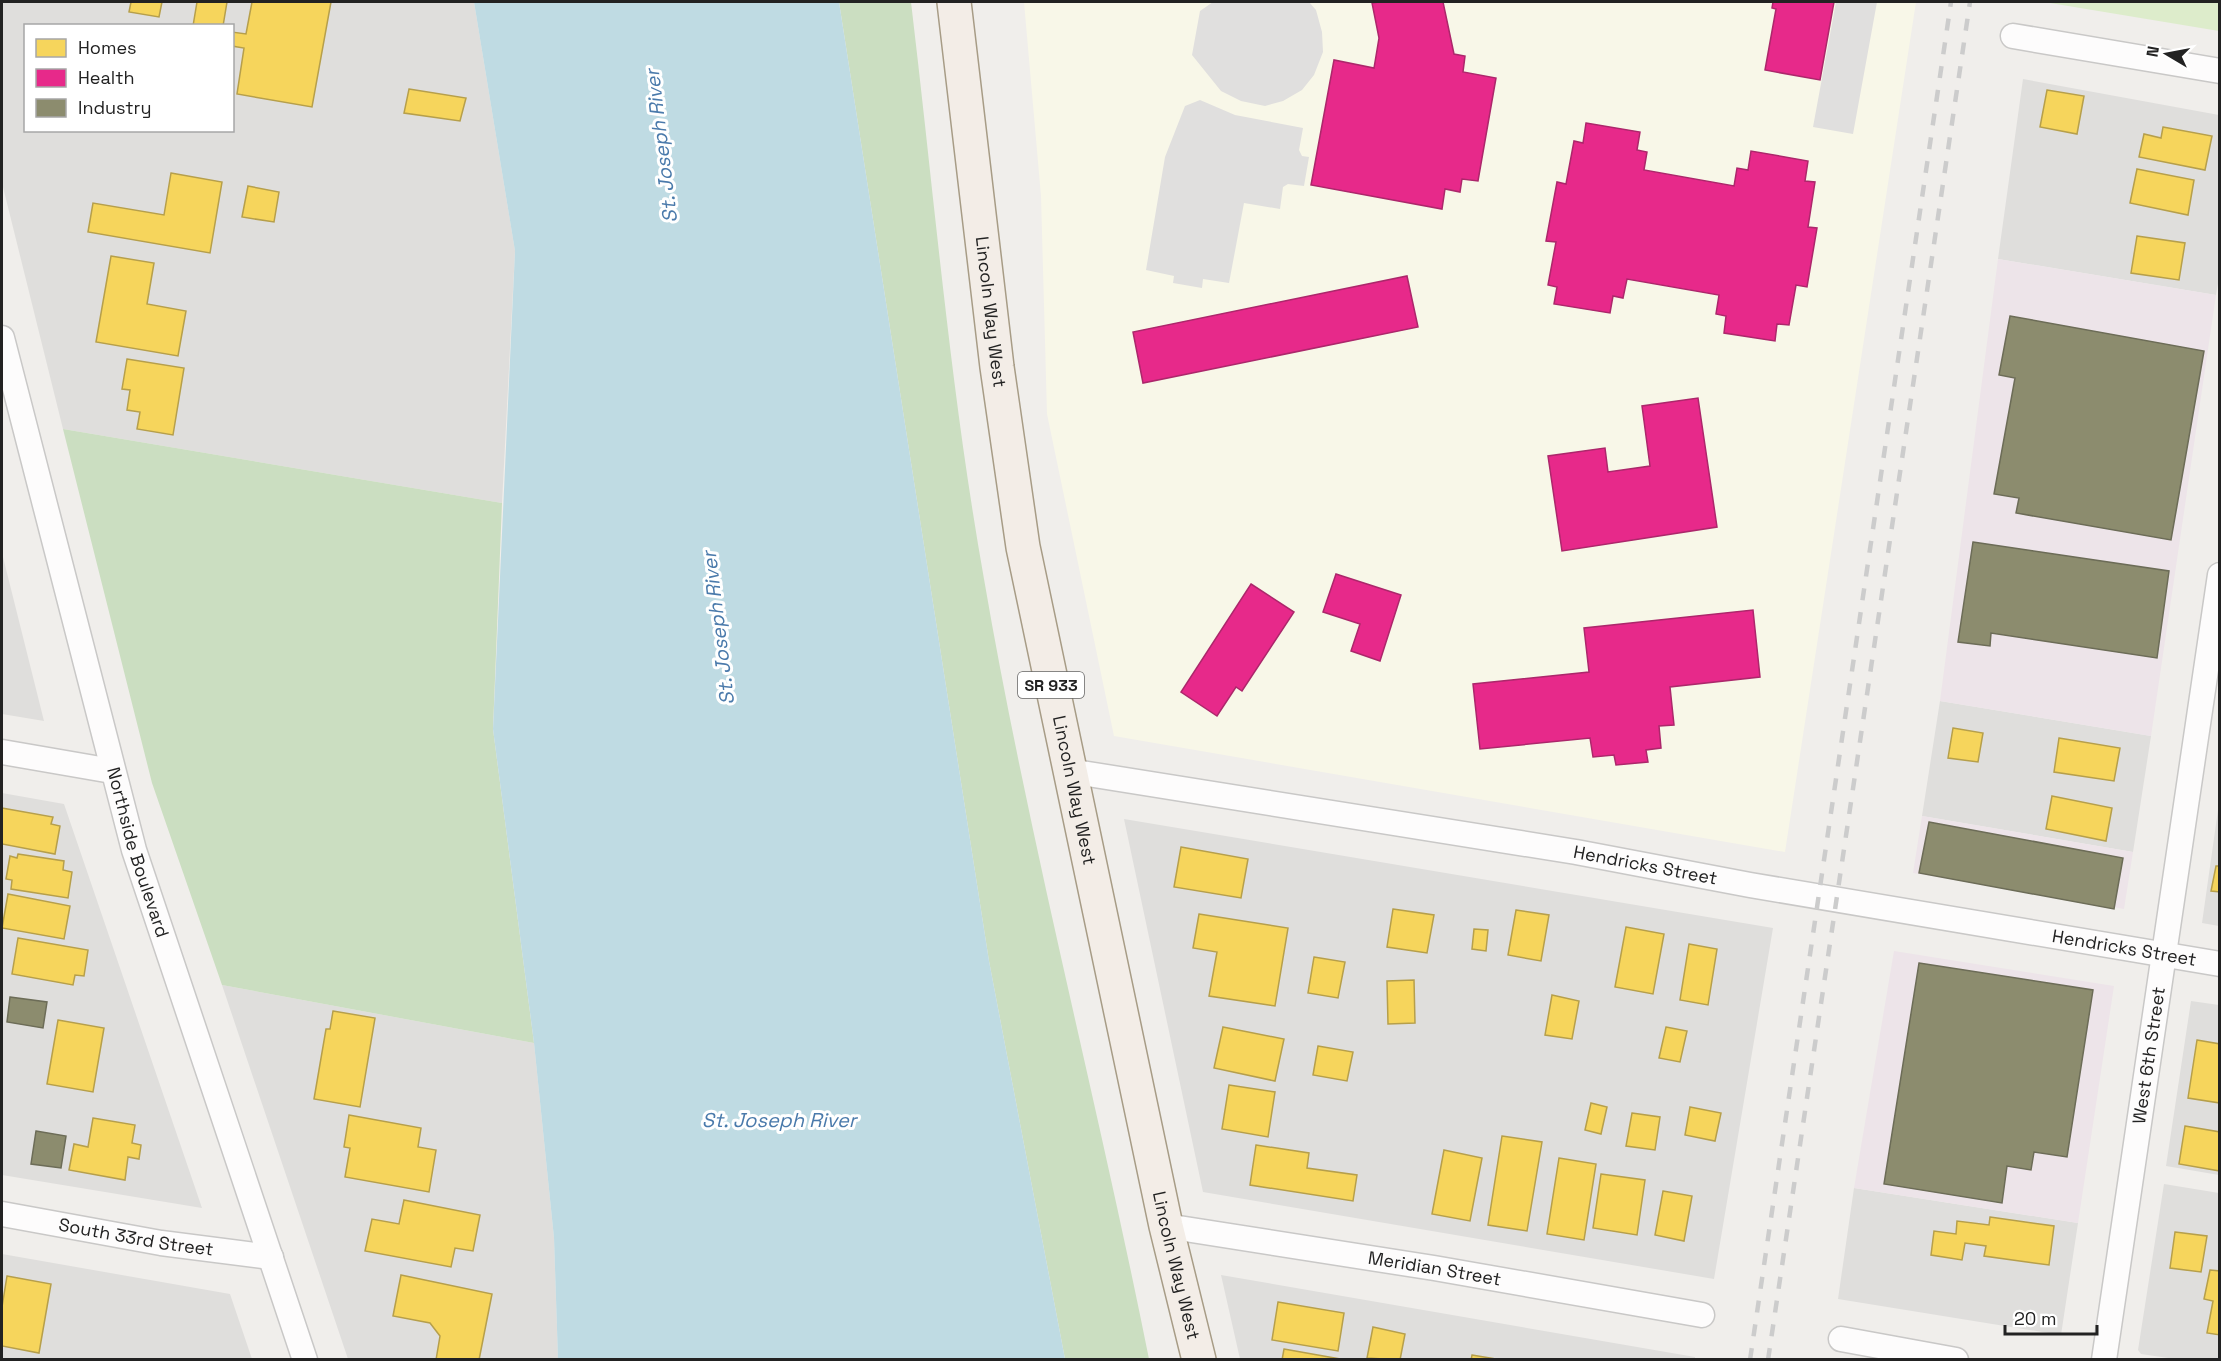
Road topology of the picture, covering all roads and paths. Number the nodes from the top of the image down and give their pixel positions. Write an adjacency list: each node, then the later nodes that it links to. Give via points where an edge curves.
1 (954, 2): 8 (main road, Lincoln Way West / SR 933, via 1008,453)
2 (2013, 36): 3 (street)
3 (2220, 71)
4 (2, 339): 7 (street, Northside Boulevard)
5 (2220, 575): 9 (street, West 6th Street)
6 (2, 752): 7 (street)
7 (112, 771): 13 (street, Northside Boulevard, via 134,850)
8 (1069, 771): 9 (street, Hendricks Street, via 1576,852 1750,885); 12 (main road, Lincoln Way West / SR 933)
9 (2163, 953): 10 (street, Hendricks Street); 19 (street, West 6th Street)
10 (2220, 964)
11 (2, 1214): 13 (street, South 33rd Street, via 160,1243)
12 (1166, 1226): 14 (street, Meridian Street); 17 (main road, Lincoln Way West / SR 933)
13 (271, 1257): 16 (street, Northside Boulevard)
14 (1702, 1315)
15 (1841, 1340): 18 (street)
16 (305, 1359)
17 (1199, 1359)
18 (1956, 1359)
19 (2104, 1359)

